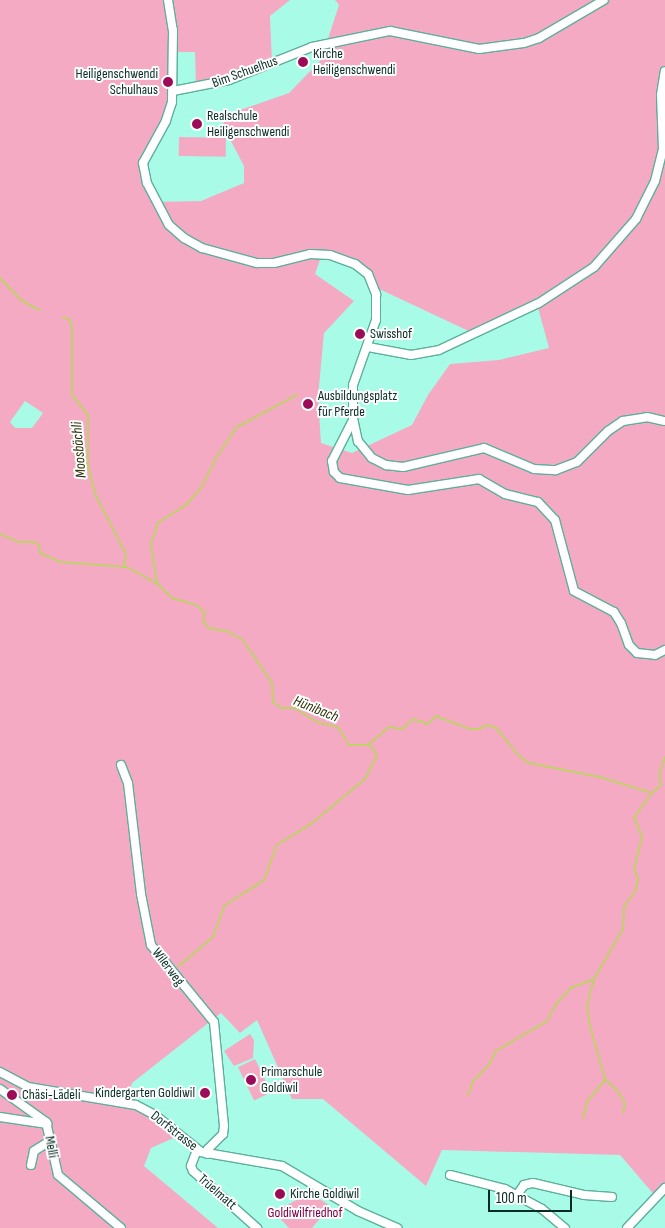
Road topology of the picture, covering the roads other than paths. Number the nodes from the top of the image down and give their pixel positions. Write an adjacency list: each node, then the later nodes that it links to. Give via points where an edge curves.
1 (168, 0): 4 (street, via 173,30)
2 (604, 0): 4 (street, Bim Schuelhus, via 538,38 488,49 393,31 312,46 229,80)
3 (665, 71): 5 (street, via 660,94 663,149 655,180 636,219 594,267 539,303 439,350 411,355)
4 (173, 91): 5 (street, via 166,121 142,165 146,183 169,225 202,248 249,262 274,263 316,254 355,264 368,274 376,294 376,320)
5 (368, 347): 6 (street, via 353,386)
6 (353, 418): 7 (street, via 361,446 372,458 386,465 408,466 484,448 534,469 550,471 577,462 608,431 623,421 647,417); 8 (street, via 332,461 334,472 340,478 408,490 479,479 505,494 538,502 555,520 574,591 614,612 629,645 637,653 655,655)
7 (665, 421)
8 (665, 650)
9 (120, 765): 16 (street, Wilerweg, via 128,783 141,894 151,945 214,1022 224,1126 223,1134)
10 (0, 1073): 15 (street, Dorfstrasse, via 28,1087 136,1105 159,1118)
11 (0, 1089): 13 (street, Melli)
12 (0, 1117): 13 (street)
13 (47, 1124): 14 (street, Melli)
14 (50, 1141): 17 (street, via 34,1151); 22 (street, Melli, via 58,1175)
15 (197, 1150): 16 (street, Dorfstrasse); 23 (street, Trüelmatt, via 191,1166 193,1171)
16 (207, 1154): 24 (street, Dorfstrasse, via 282,1166 358,1211)
17 (31, 1165)
18 (450, 1174): 20 (street)
19 (665, 1188): 26 (street)
20 (516, 1195): 21 (street, via 524,1185 533,1183 584,1195); 25 (street, via 549,1214)
21 (612, 1197)
22 (121, 1228)
23 (256, 1228)
24 (397, 1228)
25 (565, 1228)
26 (627, 1228)

